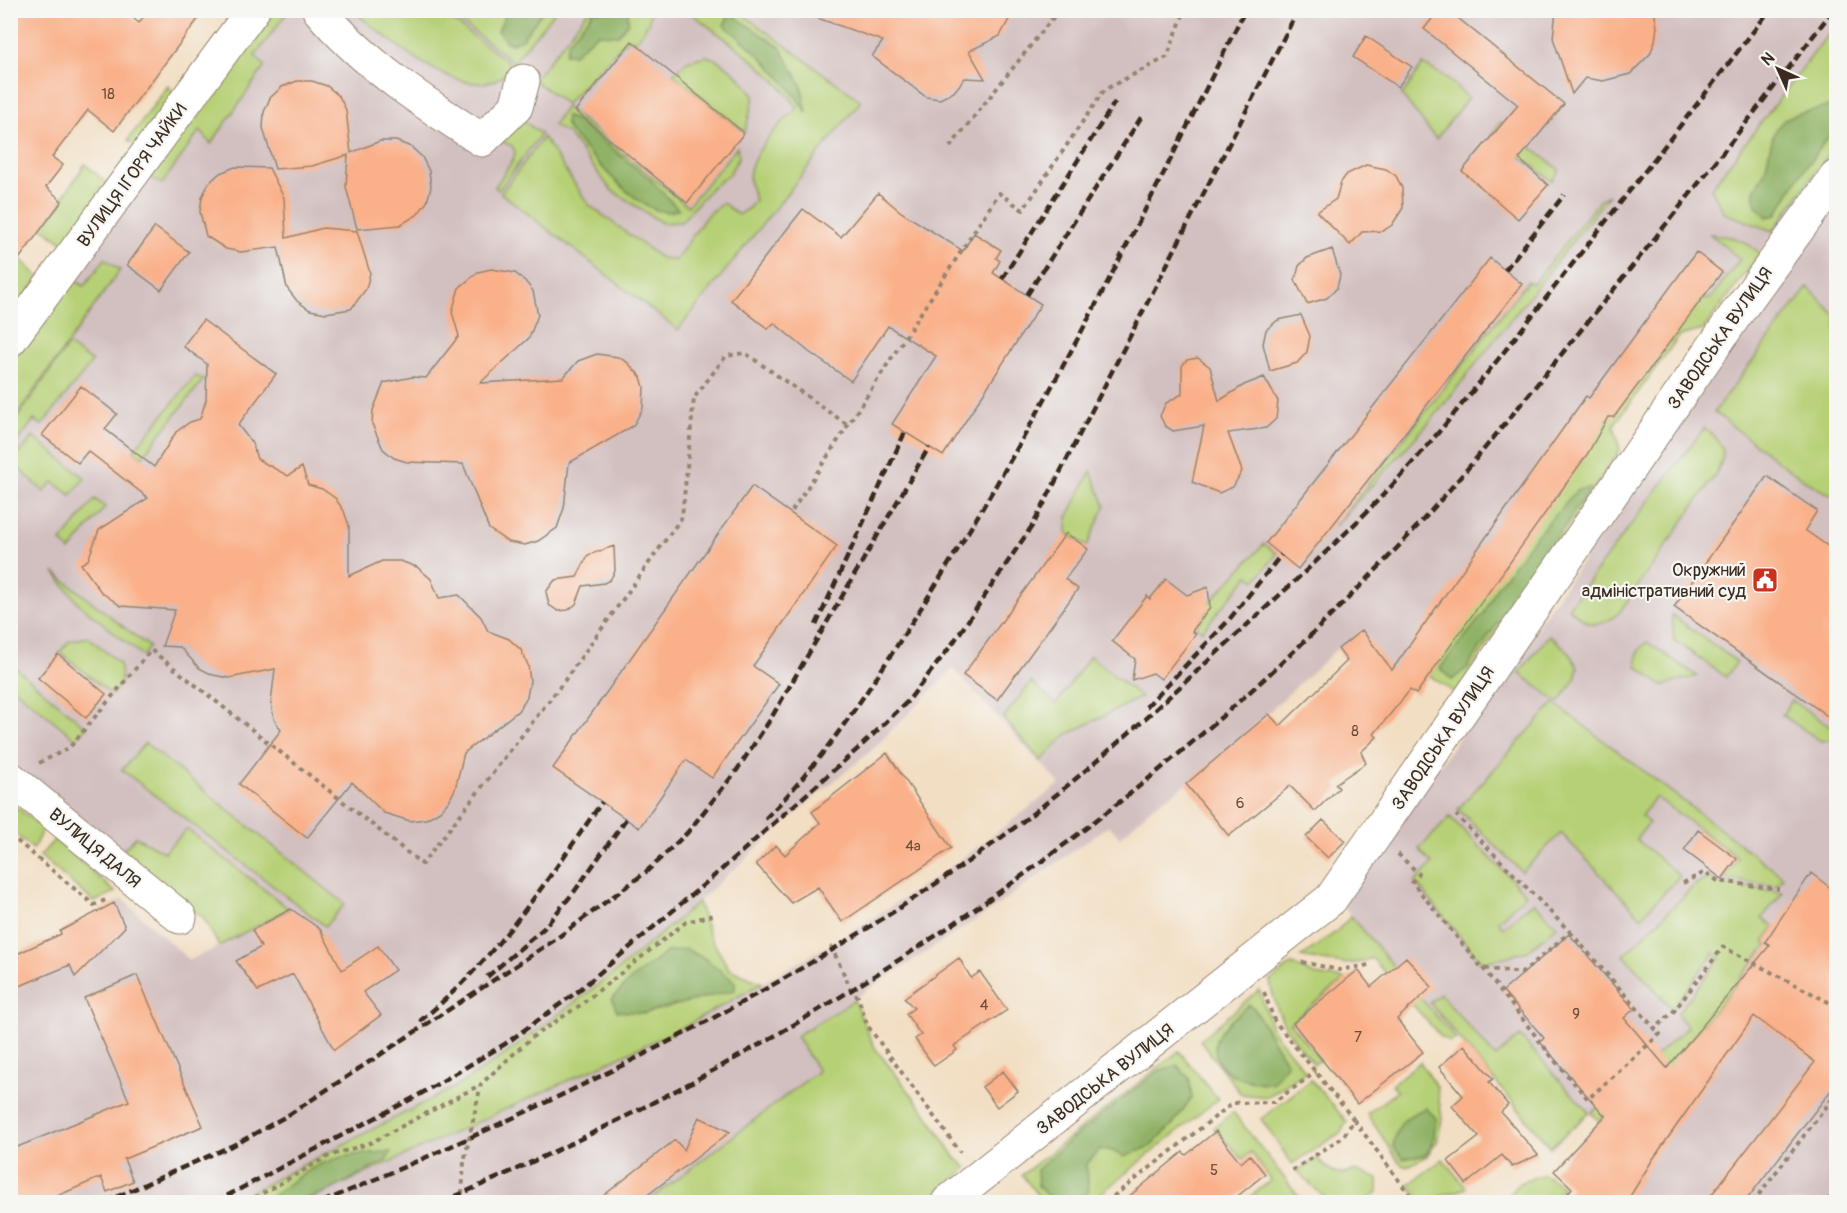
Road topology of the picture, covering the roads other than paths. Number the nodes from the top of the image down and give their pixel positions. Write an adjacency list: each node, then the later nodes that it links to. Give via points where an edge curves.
1 (253, 10): 5 (street, ВУЛИЦЯ ІГОРЯ ЧАЙКИ)
2 (320, 10): 3 (street, via 341,36 421,101 482,140 516,107)
3 (523, 81)
4 (1836, 177): 8 (street, ЗАВОДСЬКА ВУЛИЦЯ, via 1760,280 1331,899)
5 (10, 340)
6 (11, 778): 7 (street, ВУЛИЦЯ ДАЛЯ)
7 (180, 917)
8 (948, 1203)

